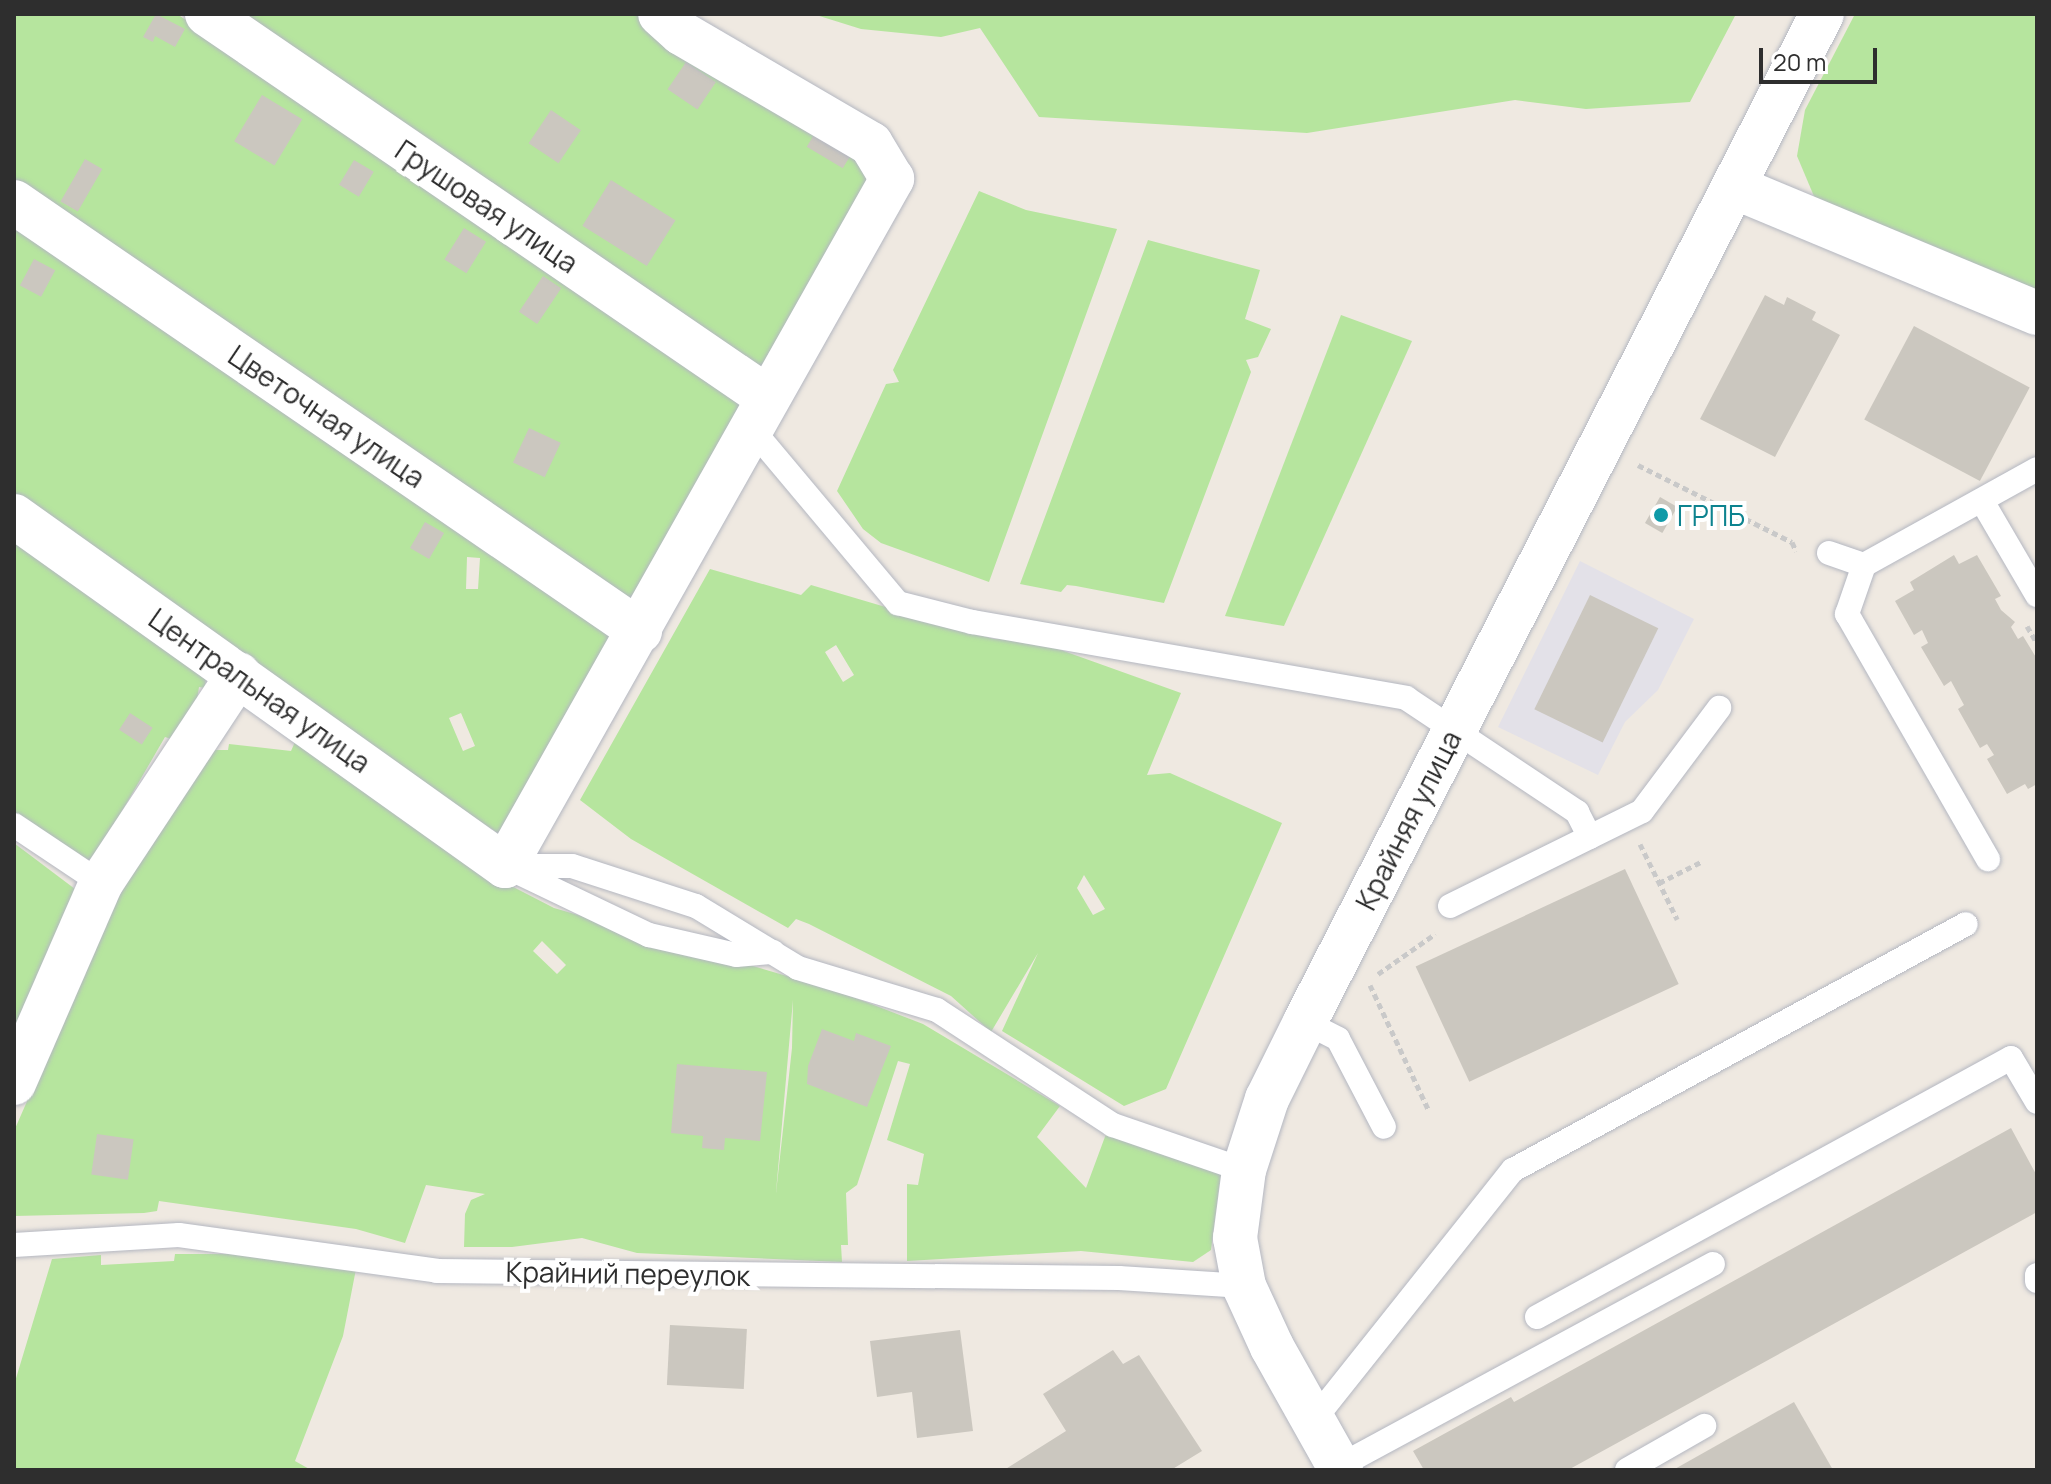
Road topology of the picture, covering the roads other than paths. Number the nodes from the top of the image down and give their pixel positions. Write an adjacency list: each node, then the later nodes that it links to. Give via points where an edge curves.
1 (207, 14): 7 (street, Грушовая улица)
2 (660, 14): 7 (street, via 681,33 871,144 892,179)
3 (1822, 14): 4 (street, Крайняя улица)
4 (1734, 187): 6 (street); 17 (street, Крайняя улица)
5 (14, 202): 14 (street, Цветочная улица)
6 (2037, 313)
7 (759, 412): 14 (street); 17 (lane, via 898,603 972,622 1406,698)
8 (2037, 469): 9 (lane)
9 (1982, 501): 12 (lane); 13 (lane)
10 (14, 516): 15 (street, Центральная улица)
11 (1829, 553): 12 (lane)
12 (1864, 565): 20 (lane, via 1847,614)
13 (2037, 595)
14 (640, 631): 21 (street)
15 (239, 674): 21 (street, Центральная улица); 22 (street)
16 (1719, 708): 19 (lane, via 1642,811)
17 (1456, 727): 19 (lane, via 1481,752 1577,812); 26 (street, Крайняя улица)
18 (14, 825): 22 (lane)
19 (1590, 837): 23 (lane)
20 (1988, 859)
21 (505, 866): 25 (lane, via 649,935 736,955); 25 (lane, via 572,866 696,906)
22 (101, 883): 27 (street)
23 (1450, 906)
24 (1966, 924): 35 (lane, via 1513,1170)
25 (773, 952): 30 (lane, via 798,968 937,1010 1113,1125)
26 (1305, 1022): 29 (lane, via 1338,1039); 30 (street, Крайняя улица, via 1267,1099)
27 (14, 1083)
28 (2037, 1102): 34 (lane, via 2011,1058)
29 (1384, 1127)
30 (1244, 1170): 33 (street, Крайняя улица, via 1235,1238)
31 (14, 1245): 33 (lane, Крайний переулок, via 179,1235 437,1271 1119,1278)
32 (1713, 1264): 37 (lane)
33 (1244, 1286): 35 (street, Крайняя улица)
34 (1537, 1317)
35 (1313, 1421): 37 (street, Крайняя улица)
36 (1704, 1426): 38 (lane)
37 (1338, 1469)
38 (1627, 1470)

